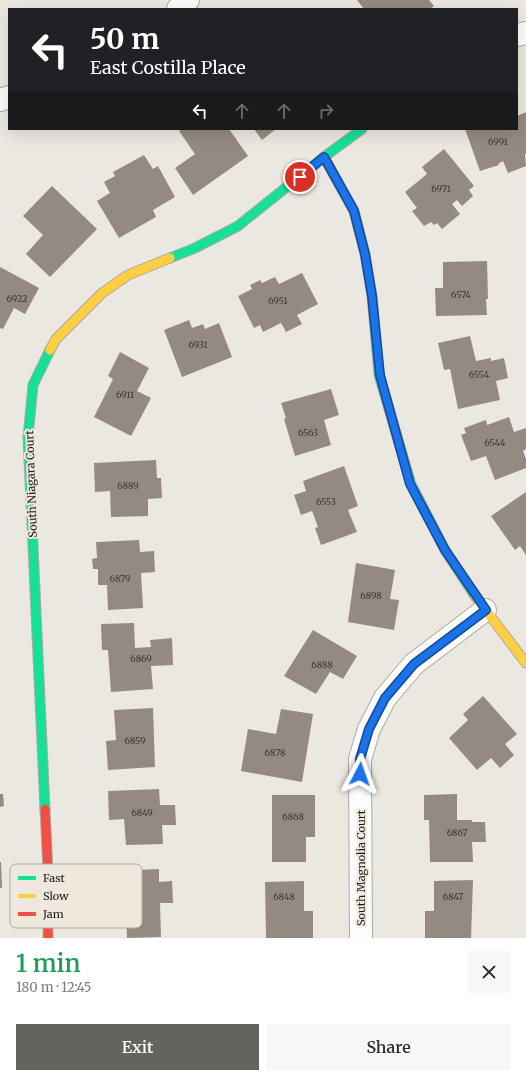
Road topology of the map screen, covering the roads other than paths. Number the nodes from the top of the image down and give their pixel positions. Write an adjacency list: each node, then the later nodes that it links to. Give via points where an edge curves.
1 (188, 0): 2 (street)
2 (179, 8)
3 (361, 130): 4 (street, South Niagara Court)
4 (324, 157): 5 (street, via 354,211 372,296 380,375 410,484 445,550); 7 (street, South Niagara Court, via 238,226 195,248 128,275 102,293 56,339 33,385 28,437)
5 (486, 610): 6 (street); 8 (street, South Magnolia Court, via 414,664 385,698 369,729 360,759)
6 (526, 663)
7 (48, 864)
8 (361, 938)

